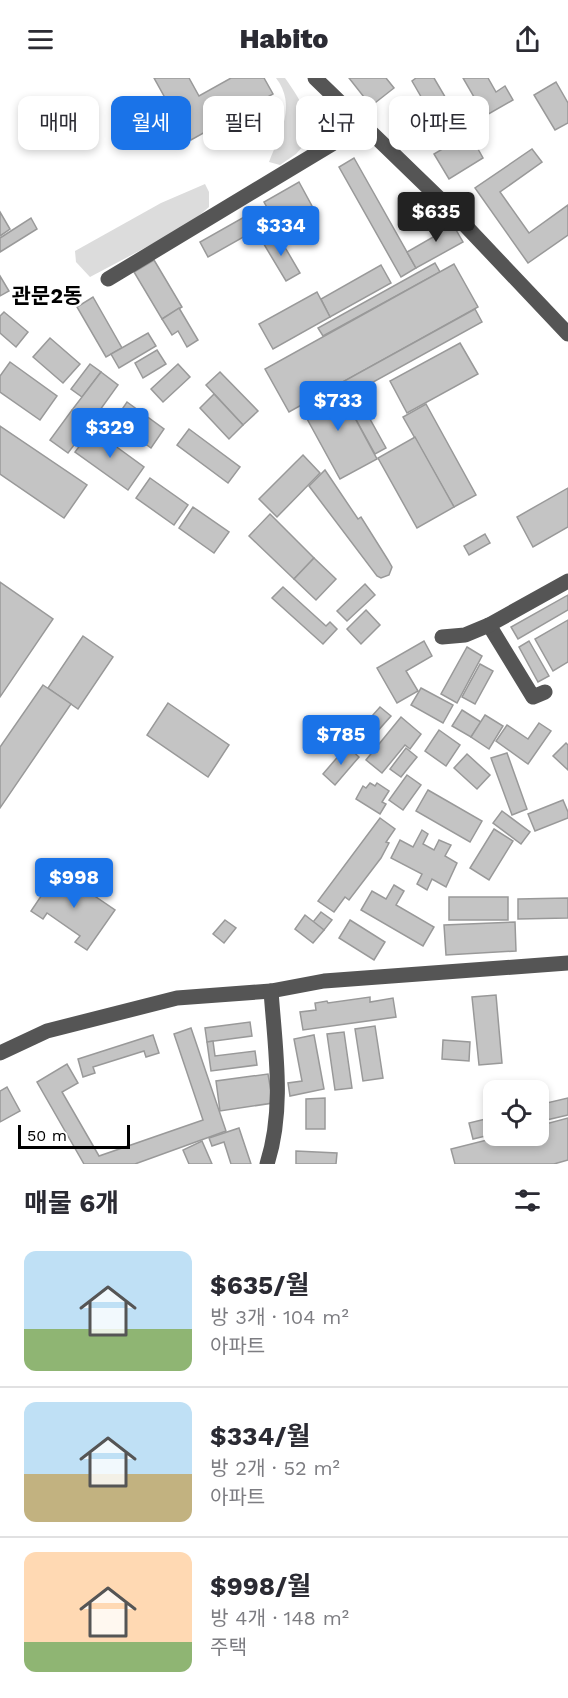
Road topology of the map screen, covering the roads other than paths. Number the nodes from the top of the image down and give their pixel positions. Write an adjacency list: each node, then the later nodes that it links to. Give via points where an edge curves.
1 (315, 78): 2 (street)
2 (334, 96)
3 (377, 138): 6 (street)
4 (322, 150): 5 (street)
5 (108, 279)
6 (568, 334)
7 (568, 581): 8 (street)
8 (489, 625): 9 (street); 10 (street, via 533,697)
9 (442, 637)
10 (545, 692)
11 (568, 963): 12 (street, via 324,981)
12 (271, 991): 13 (street, via 177,998 47,1031); 14 (street, via 278,1100)
13 (0, 1053)
14 (267, 1164)

